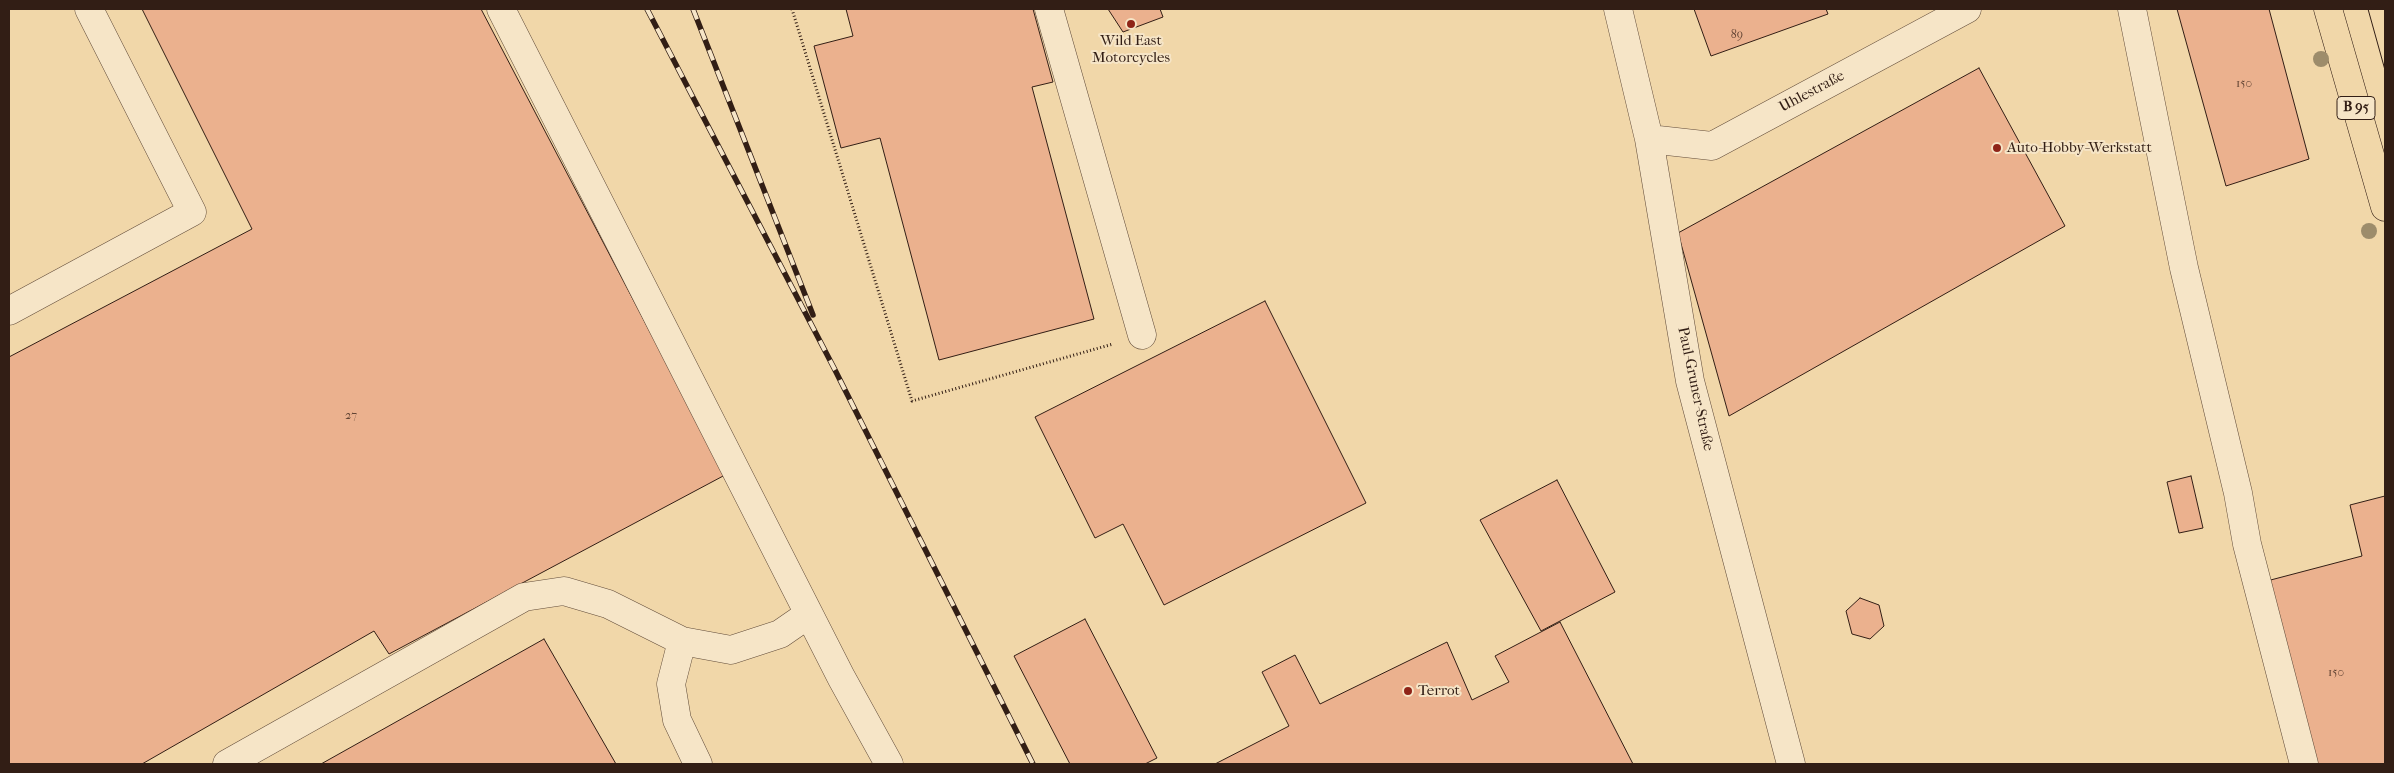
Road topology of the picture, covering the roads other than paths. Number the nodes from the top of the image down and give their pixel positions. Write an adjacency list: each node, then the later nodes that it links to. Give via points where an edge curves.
1 (89, 9): 10 (street, via 192,212)
2 (501, 9): 12 (street)
3 (1049, 9): 11 (street)
4 (1618, 9): 8 (street, Paul-Gruner-Straße)
5 (1967, 9): 8 (street, Uhlestraße, via 1712,146)
6 (2132, 9): 18 (street, via 2184,268 2238,493 2247,544)
7 (2328, 9): 9 (main road, B 95)
8 (1650, 140): 17 (street, Paul-Gruner-Straße, via 1690,381)
9 (2385, 207)
10 (9, 310)
11 (1142, 335)
12 (809, 614): 13 (street, via 780,634 731,650); 16 (street)
13 (682, 641): 14 (street, via 608,604 564,591 524,597); 15 (street, via 672,684 677,720)
14 (227, 764)
15 (698, 764)
16 (889, 764)
17 (1791, 764)
18 (2304, 764)

